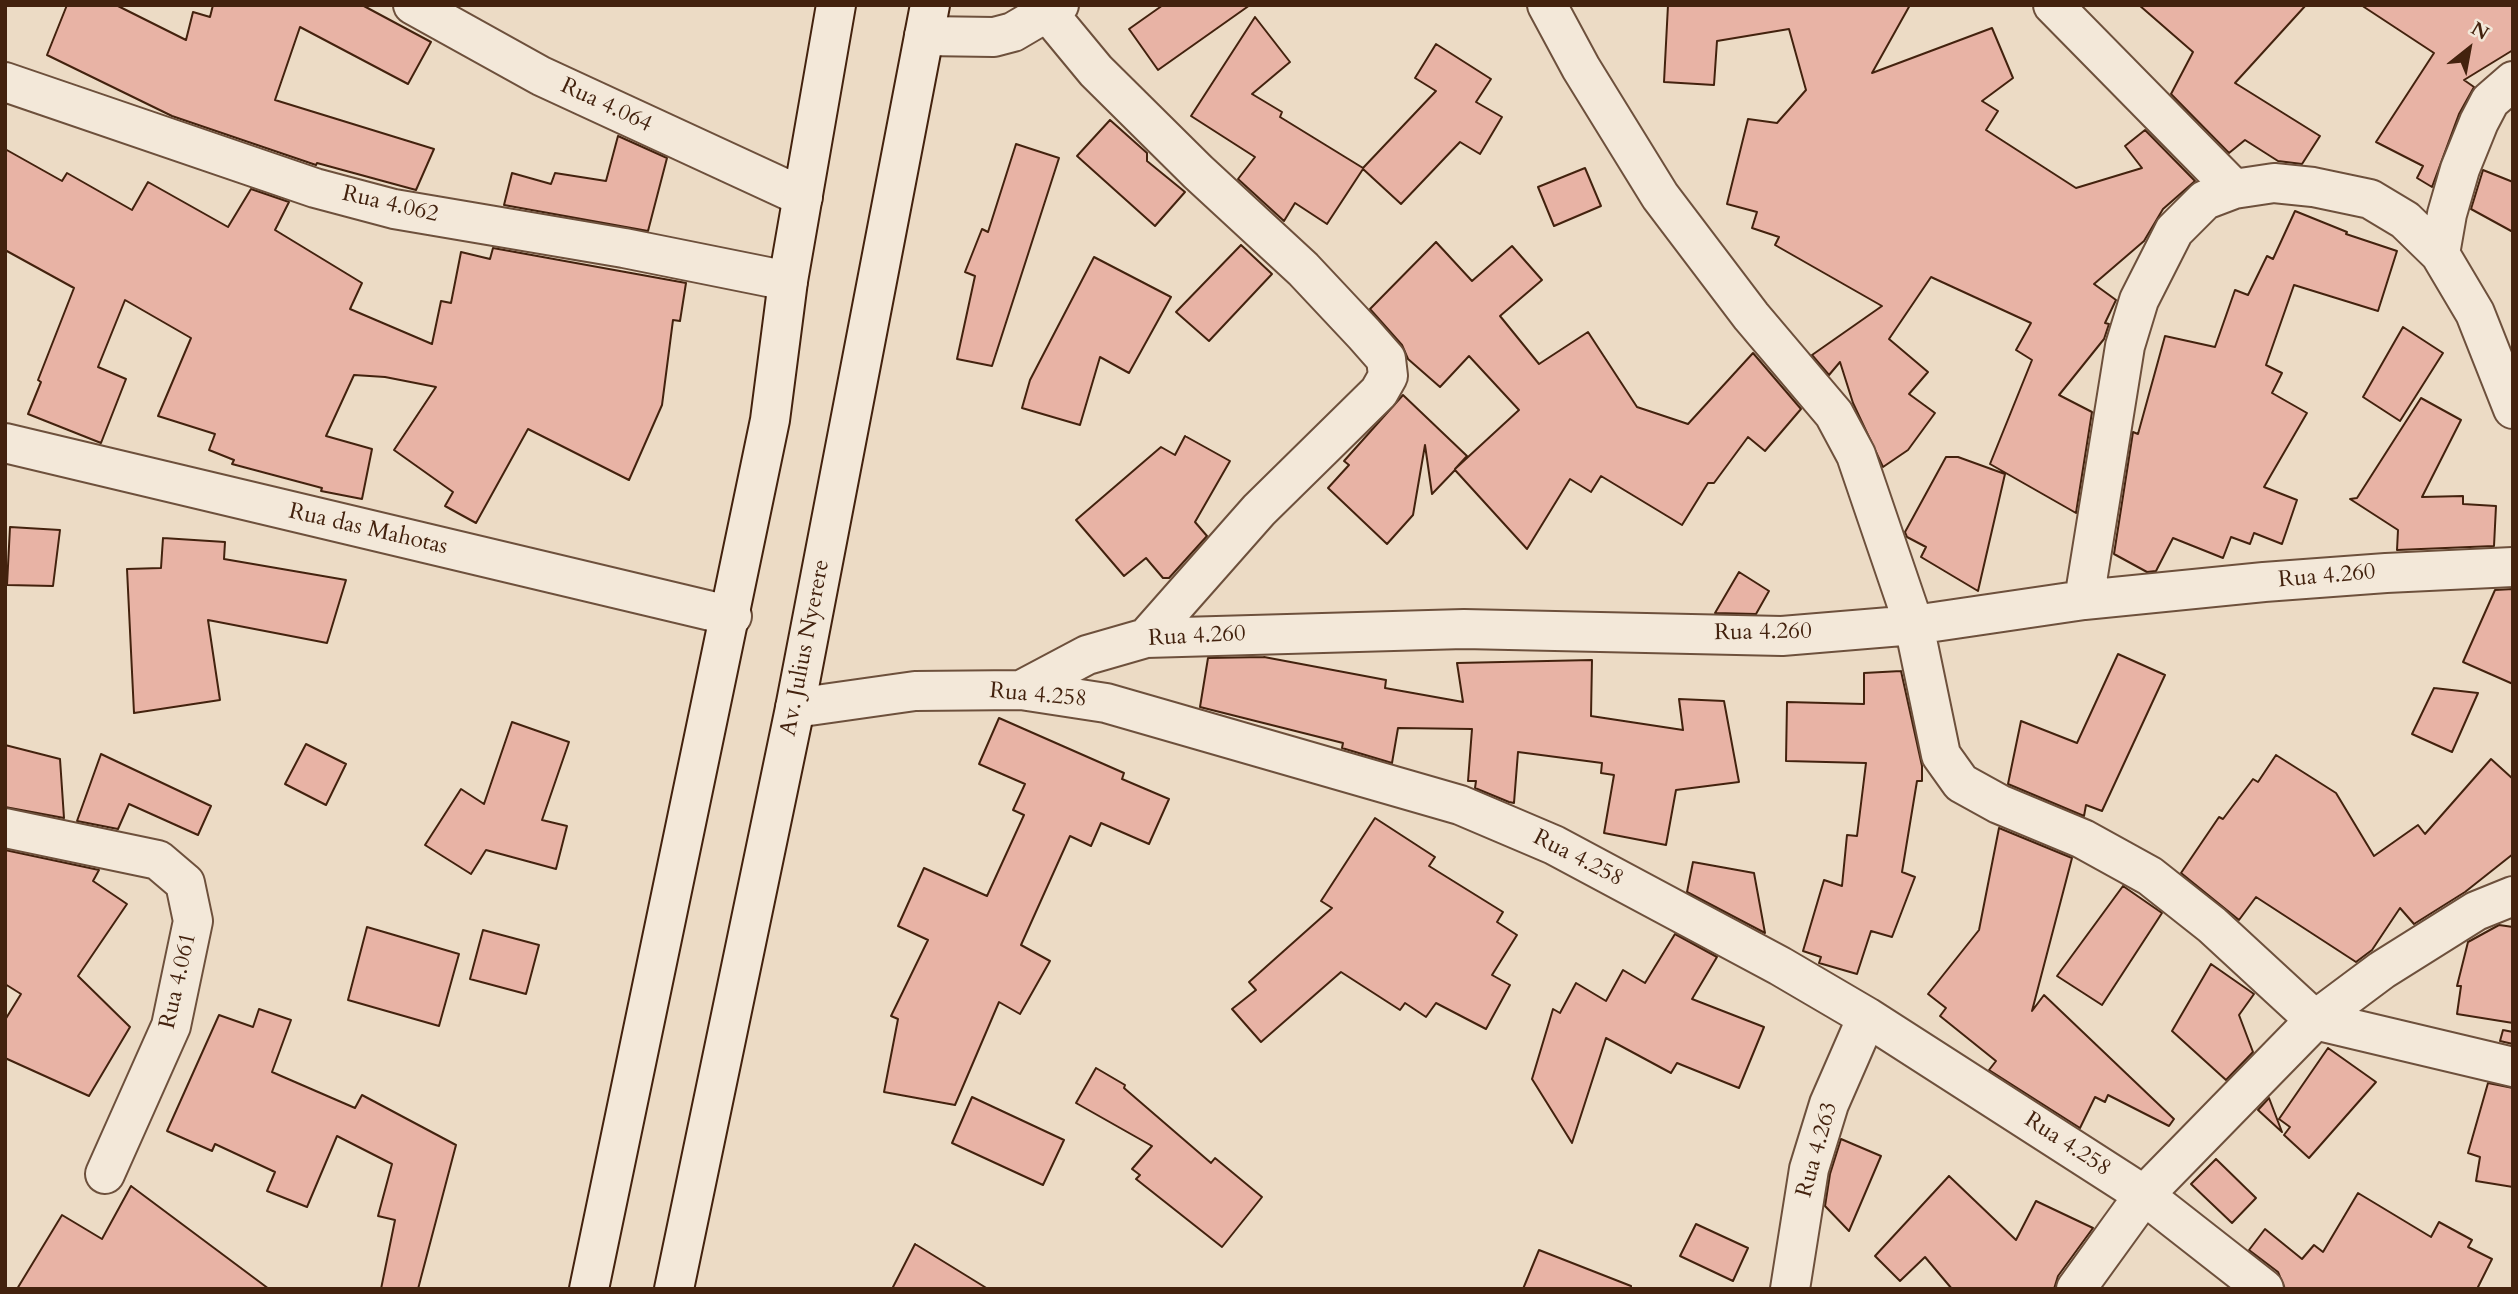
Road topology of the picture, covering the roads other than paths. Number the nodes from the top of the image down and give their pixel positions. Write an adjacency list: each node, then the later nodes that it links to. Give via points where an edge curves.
1 (413, 5): 10 (street, Rua 4.064, via 541,76)
2 (835, 5): 10 (street)
3 (1546, 5): 18 (street, via 1660,196 1751,316 1834,414 1856,455)
4 (2053, 5): 9 (street)
5 (1054, 9): 6 (street, via 1013,32 993,37); 19 (street, via 1096,71 1303,269 1386,359 1388,376 1379,392 1259,510)
6 (927, 20): 21 (street, Av. Julius Nyerere)
7 (2513, 81): 11 (street, via 2490,101 2479,122 2457,180)
8 (5, 82): 12 (street, Rua 4.062, via 315,188 394,209)
9 (2234, 189): 11 (street, via 2274,183 2370,199 2405,220); 16 (street, via 2205,200 2174,231 2139,300 2125,346)
10 (803, 197): 12 (street)
11 (2440, 254): 13 (street, via 2475,313)
12 (788, 281): 17 (street, via 770,420)
13 (2513, 409)
14 (5, 443): 17 (street, Rua das Mahotas)
15 (2513, 567): 16 (street, Rua 4.260, via 2386,573)
16 (2084, 600): 18 (street, Rua 4.260)
17 (732, 617): 29 (street)
18 (1914, 625): 19 (street, Rua 4.260, via 1782,636 1464,629); 25 (street, via 1941,755 1961,783 2083,839 2150,876 2212,925)
19 (1146, 638): 20 (street, Rua 4.260, via 1087,655)
20 (1021, 690): 21 (street, Rua 4.258, via 915,691); 24 (street, Rua 4.258, via 1106,702 1461,805 1554,845)
21 (795, 708): 30 (street, Av. Julius Nyerere)
22 (5, 828): 27 (street, Rua 4.061, via 158,860 184,883 193,920 171,1026)
23 (2513, 896): 25 (street, via 2476,911 2382,970)
24 (1867, 1017): 28 (street, Rua 4.258); 31 (street, Rua 4.263, via 1829,1104 1809,1169)
25 (2315, 1020): 26 (street); 28 (street)
26 (2513, 1067)
27 (105, 1174)
28 (2144, 1195): 32 (street); 33 (street, Rua 4.258)
29 (589, 1289)
30 (674, 1289)
31 (1790, 1289)
32 (2076, 1289)
33 (2264, 1289)

